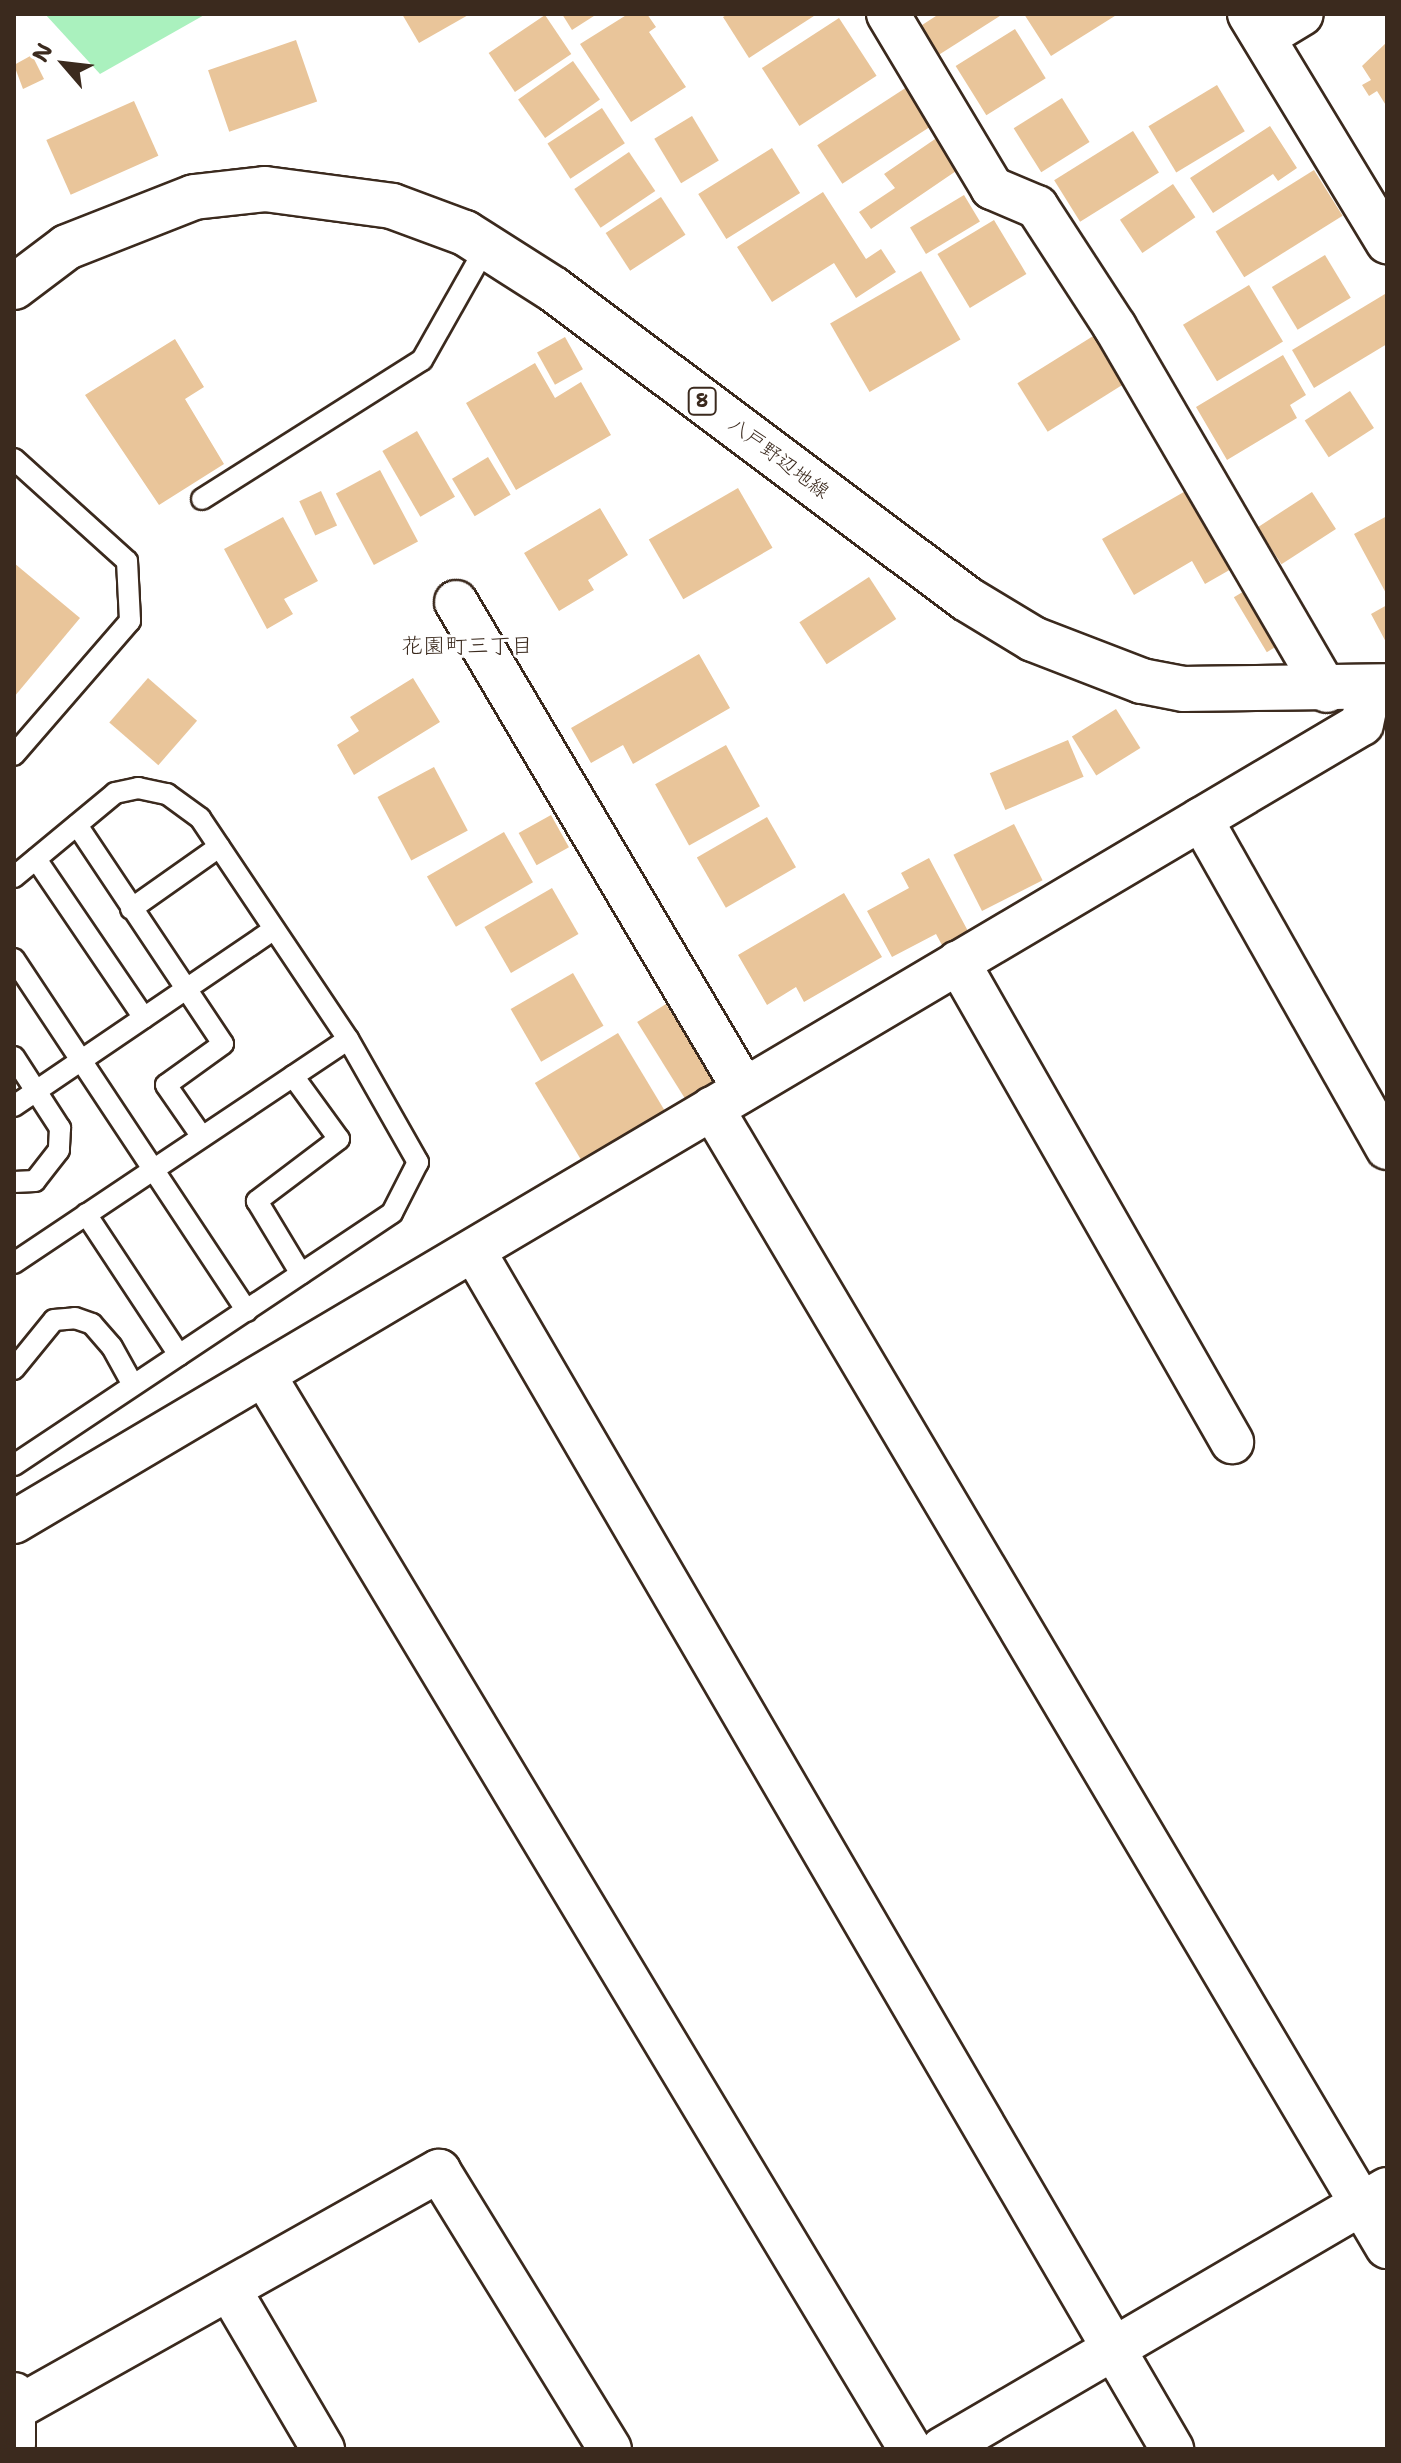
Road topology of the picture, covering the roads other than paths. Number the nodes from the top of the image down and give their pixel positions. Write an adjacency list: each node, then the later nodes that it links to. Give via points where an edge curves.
1 (888, 14): 10 (street, via 992,188 1037,207)
2 (1302, 14): 3 (street)
3 (1256, 26): 4 (street)
4 (1387, 242)
5 (486, 247): 6 (main road, 八戸野辺地線 / 8, via 392,206 265,189 194,197 131,217 67,247); 8 (lane, via 422,360); 10 (main road, 八戸野辺地線 / 8, via 1033,639 1184,689)
6 (14, 287)
7 (14, 459): 11 (lane, via 127,561 130,621)
8 (202, 499)
9 (456, 602): 28 (street)
10 (1361, 689): 12 (street, via 1362,724)
11 (14, 755)
12 (1201, 819): 20 (street); 31 (street)
13 (77, 825): 14 (lane, via 115,793 138,788 167,794 200,818); 15 (lane); 17 (lane)
14 (219, 847): 17 (lane); 18 (lane)
15 (36, 859): 16 (lane); 22 (lane)
16 (14, 877)
17 (131, 909): 21 (lane)
18 (273, 930): 21 (lane); 23 (lane)
19 (14, 959): 25 (lane)
20 (958, 962): 28 (street); 43 (street)
21 (184, 991): 22 (lane); 30 (lane, via 223,1044 166,1085)
22 (144, 1018): 25 (lane)
23 (348, 1039): 26 (lane); 37 (lane, via 418,1162 392,1213)
24 (14, 1057): 27 (lane)
25 (81, 1060): 27 (lane); 32 (lane)
26 (293, 1076): 30 (lane); 37 (lane, via 339,1139 257,1201)
27 (35, 1091): 29 (lane); 33 (lane, via 60,1128 59,1150 35,1181)
28 (728, 1098): 35 (street); 46 (street)
29 (14, 1106)
30 (202, 1137): 32 (lane)
31 (1387, 1148)
32 (153, 1169): 34 (lane); 38 (lane)
33 (14, 1182)
34 (86, 1214): 36 (lane); 39 (lane)
35 (474, 1251): 41 (street); 49 (street)
36 (14, 1263)
37 (301, 1274): 38 (lane)
38 (247, 1311): 39 (lane)
39 (179, 1355): 42 (lane)
40 (14, 1369): 42 (lane, via 54,1320 75,1318 92,1324 112,1347)
41 (264, 1375): 45 (street); 53 (street)
42 (133, 1385): 44 (lane)
43 (1232, 1442)
44 (14, 1465)
45 (14, 1522)
46 (1374, 2197): 47 (street); 49 (street)
47 (1387, 2247)
48 (229, 2289): 50 (street); 51 (street); 52 (street, via 439,2171)
49 (1113, 2350): 54 (street); 55 (street)
50 (15, 2415)
51 (323, 2449)
52 (610, 2449)
53 (910, 2449)
54 (942, 2449)
55 (1172, 2449)

